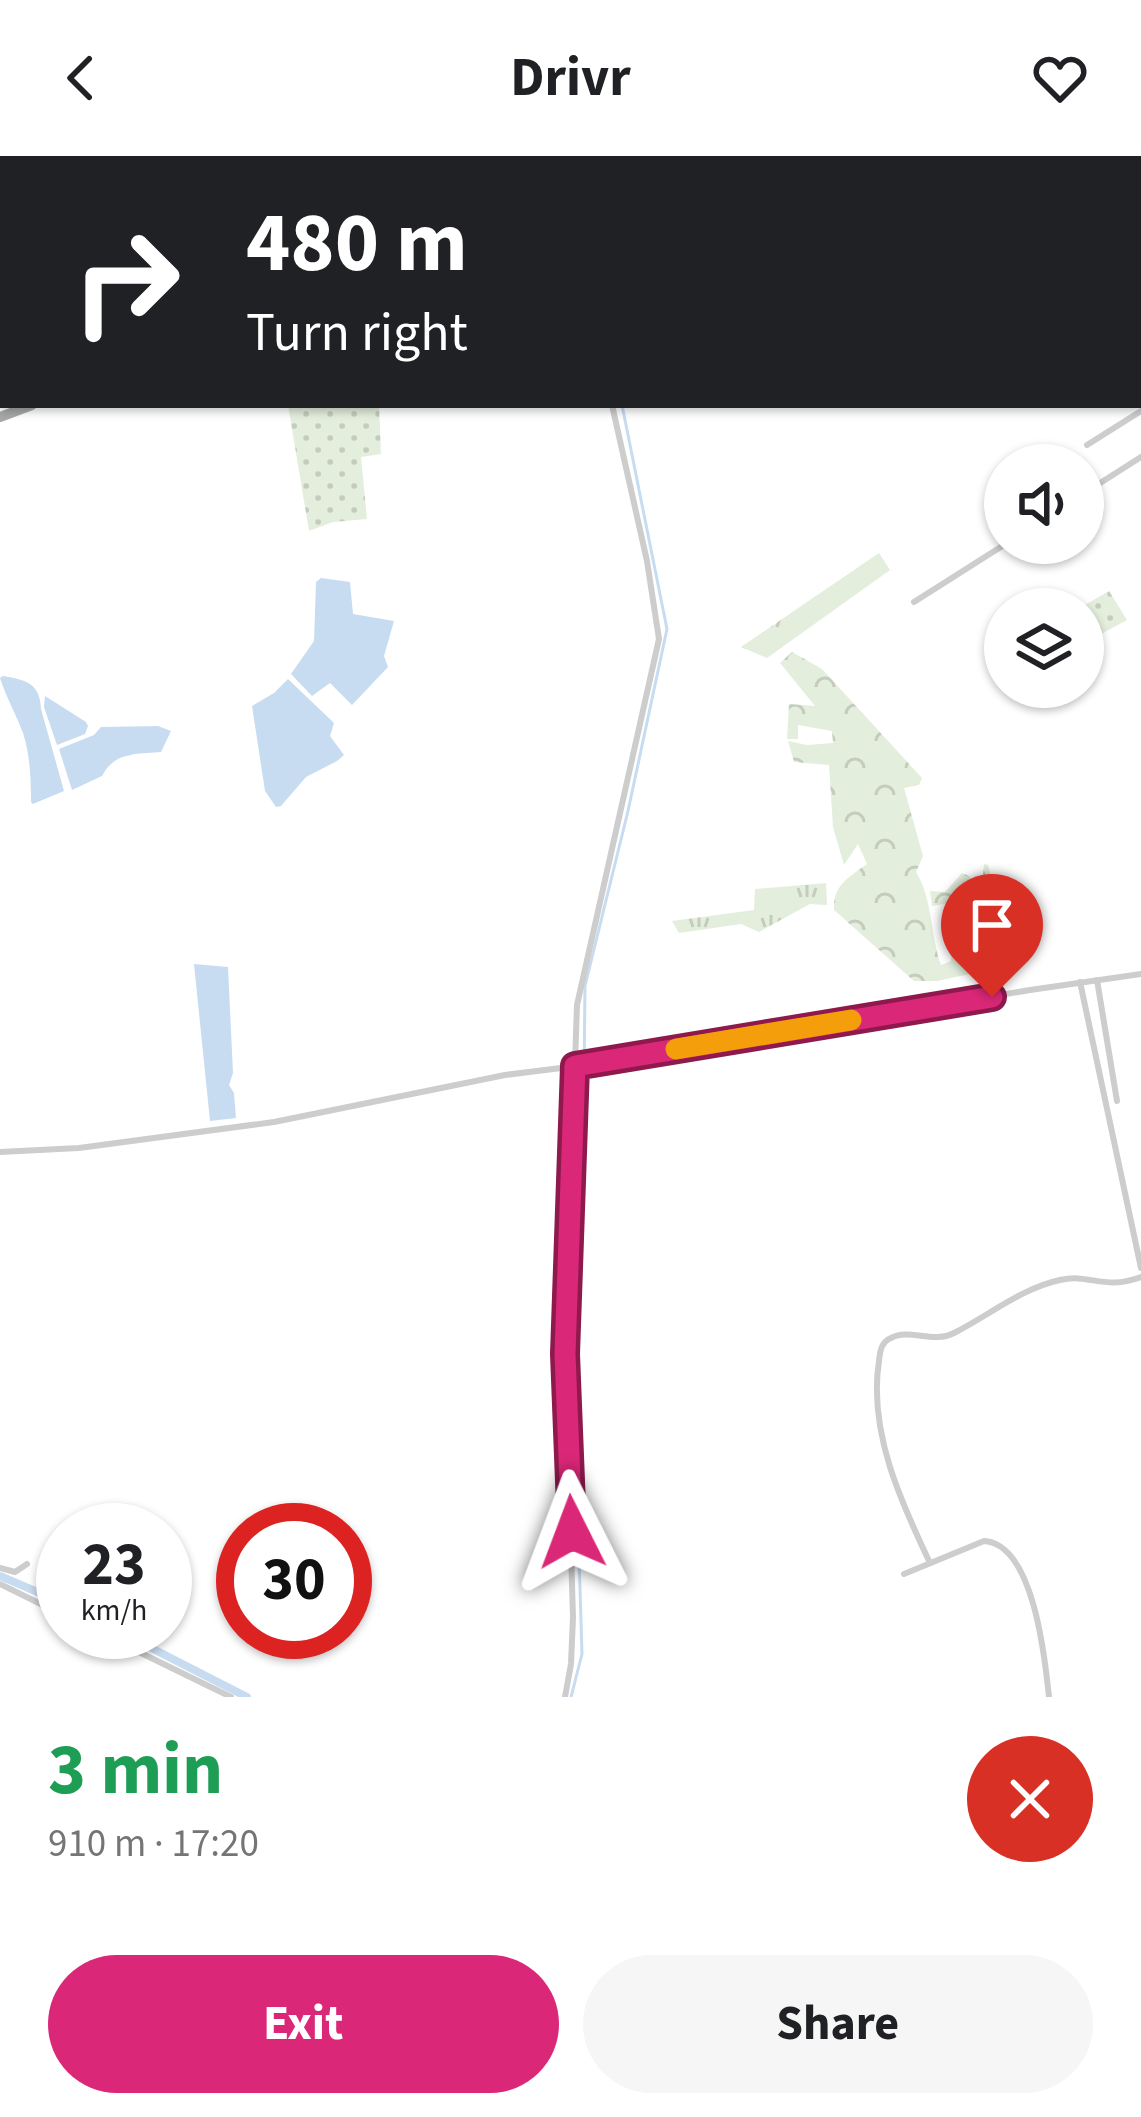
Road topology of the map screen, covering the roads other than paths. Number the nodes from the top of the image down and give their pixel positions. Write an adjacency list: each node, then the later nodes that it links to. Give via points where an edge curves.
1 (613, 408): 11 (street, via 659,639 580,988)
2 (1141, 411): 3 (street)
3 (1090, 444)
4 (1141, 457): 5 (street)
5 (1104, 481)
6 (984, 557): 7 (street)
7 (914, 602)
8 (1141, 974): 9 (street)
9 (1097, 980): 10 (street); 12 (street)
10 (1080, 982): 11 (street); 14 (street)
11 (580, 1066): 13 (street, via 274,1122); 23 (street, via 565,1354 573,1617)
12 (1117, 1101)
13 (0, 1152)
14 (1141, 1272): 15 (street, via 1108,1284 1054,1281 950,1335 883,1344 876,1384 886,1453)
15 (930, 1563): 18 (street); 24 (street, via 984,1541 1016,1563 1040,1622)
16 (27, 1564): 17 (street)
17 (0, 1568)
18 (904, 1574)
19 (0, 1584): 20 (street)
20 (36, 1602)
21 (153, 1659): 22 (street)
22 (231, 1697)
23 (565, 1697)
24 (1049, 1697)

